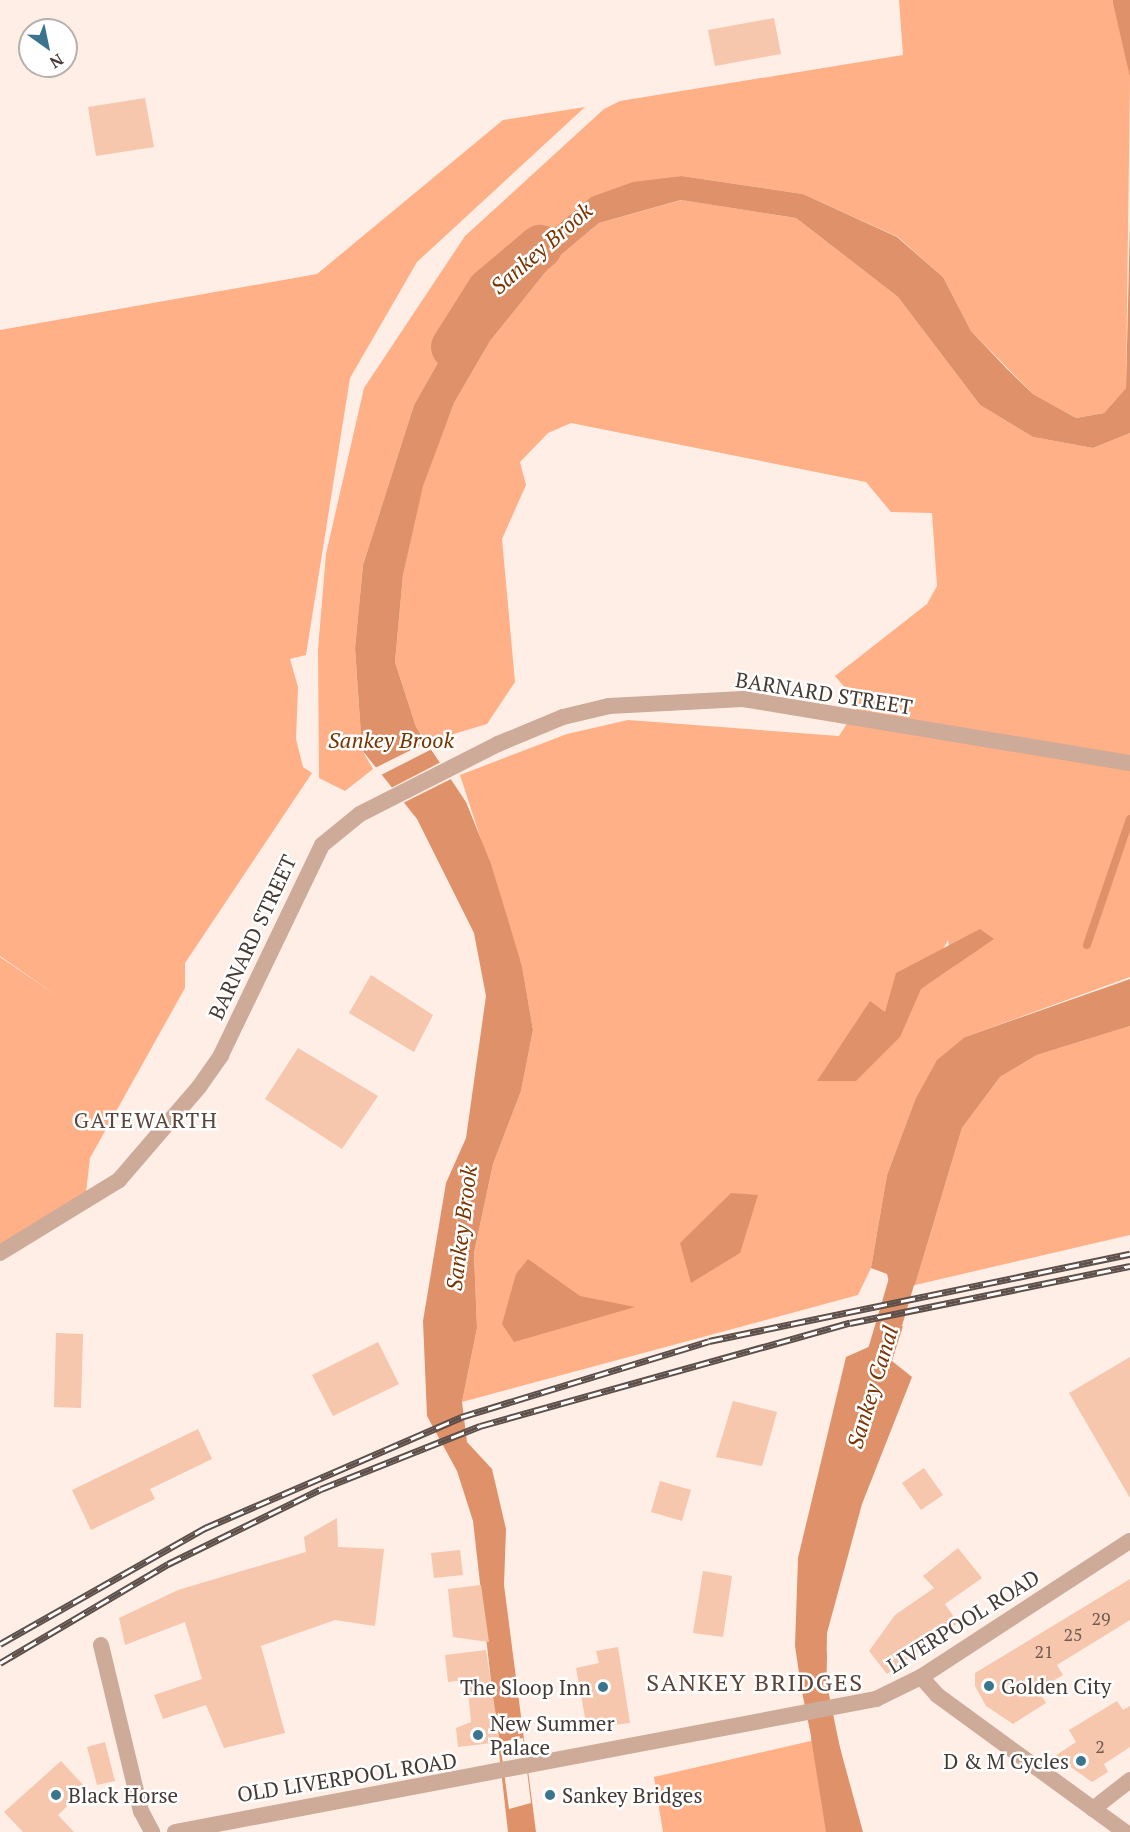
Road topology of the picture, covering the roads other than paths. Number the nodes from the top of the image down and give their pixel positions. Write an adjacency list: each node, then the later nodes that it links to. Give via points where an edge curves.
1 (1130, 763): 2 (street, BARNARD STREET, via 732,699 665,700 563,717 360,814 322,845 221,1055 143,1156 119,1180)
2 (0, 1253)
3 (1130, 1541): 5 (street, LIVERPOOL ROAD)
4 (101, 1645): 9 (street, via 141,1811)
5 (921, 1677): 6 (street, LIVERPOOL ROAD, via 876,1699 831,1710); 8 (street, via 937,1695)
6 (527, 1770): 10 (street, OLD LIVERPOOL ROAD)
7 (1130, 1780): 8 (street)
8 (1093, 1809): 11 (street)
9 (152, 1832)
10 (175, 1832)
11 (1125, 1832)

